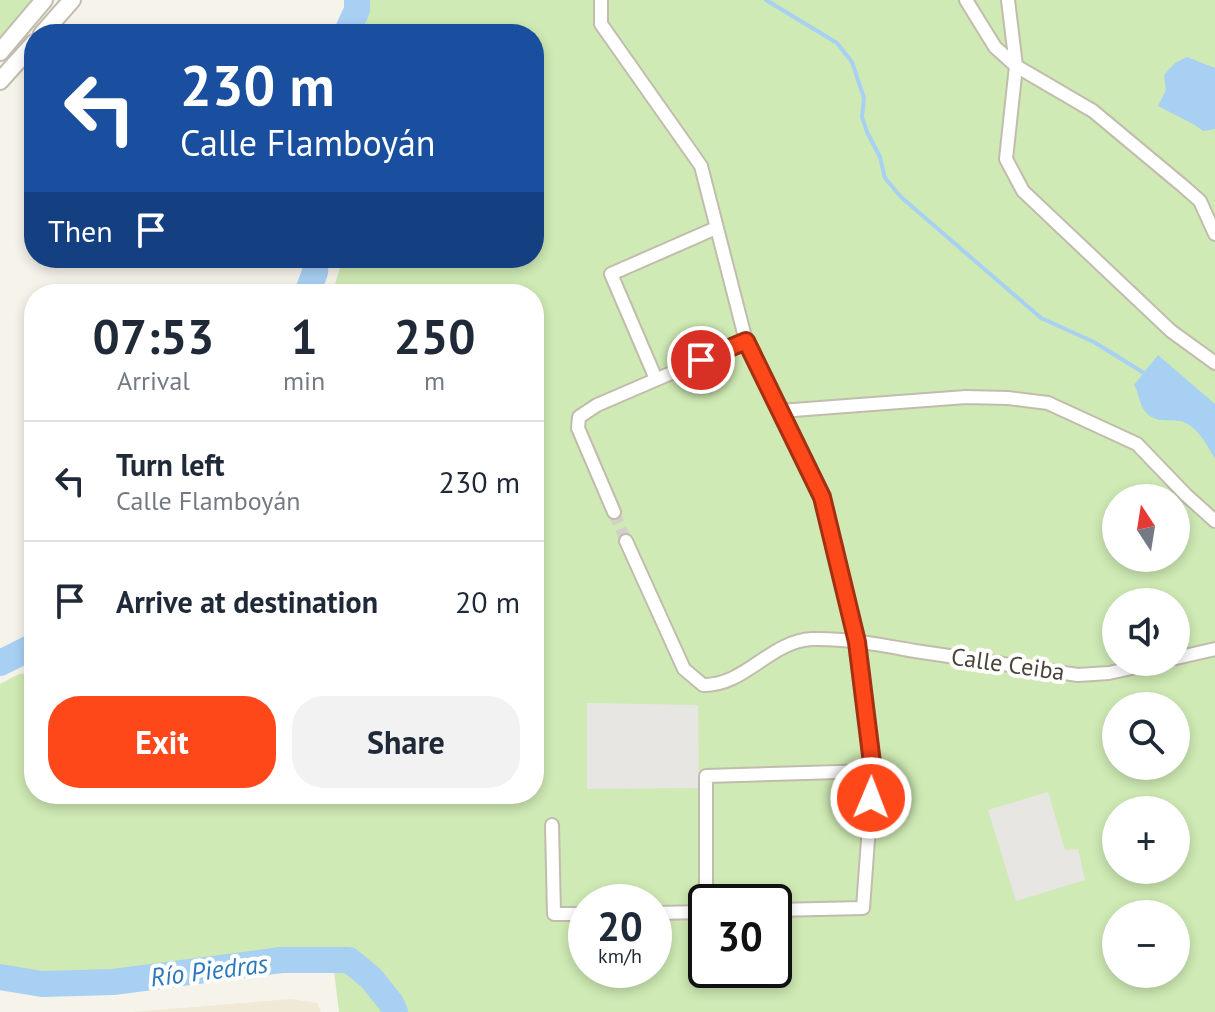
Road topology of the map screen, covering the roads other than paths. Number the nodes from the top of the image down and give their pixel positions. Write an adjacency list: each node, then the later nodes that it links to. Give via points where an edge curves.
1 (44, 0): 7 (street)
2 (72, 0): 6 (street)
3 (601, 0): 11 (street, via 601,24 701,166)
4 (966, 0): 9 (street, via 995,47)
5 (1008, 0): 9 (street)
6 (51, 24)
7 (0, 52)
8 (24, 54): 10 (street)
9 (1016, 66): 12 (street, via 1093,111 1183,186 1200,201); 14 (street, via 1006,159 1023,191 1171,331)
10 (0, 81)
11 (716, 228): 13 (street); 15 (street, via 611,274)
12 (1215, 234)
13 (746, 341): 15 (street); 16 (street)
14 (1215, 363)
15 (656, 379): 17 (street, via 579,417 578,428)
16 (780, 411): 18 (street, via 966,397 1048,403 1137,444); 20 (street, via 822,497)
17 (614, 512)
18 (1215, 521)
19 (626, 541): 20 (street, Calle Ceiba, via 684,669 703,685 736,678 802,640)
20 (857, 642): 23 (street, Calle Ceiba, via 1078,675); 24 (street)
21 (1215, 649): 22 (street)
22 (1190, 655)
23 (1102, 673)
24 (873, 771): 26 (street, via 706,776); 27 (street, via 863,908)
25 (552, 825): 28 (street, via 554,914)
26 (706, 884)
27 (792, 910)
28 (568, 914)

